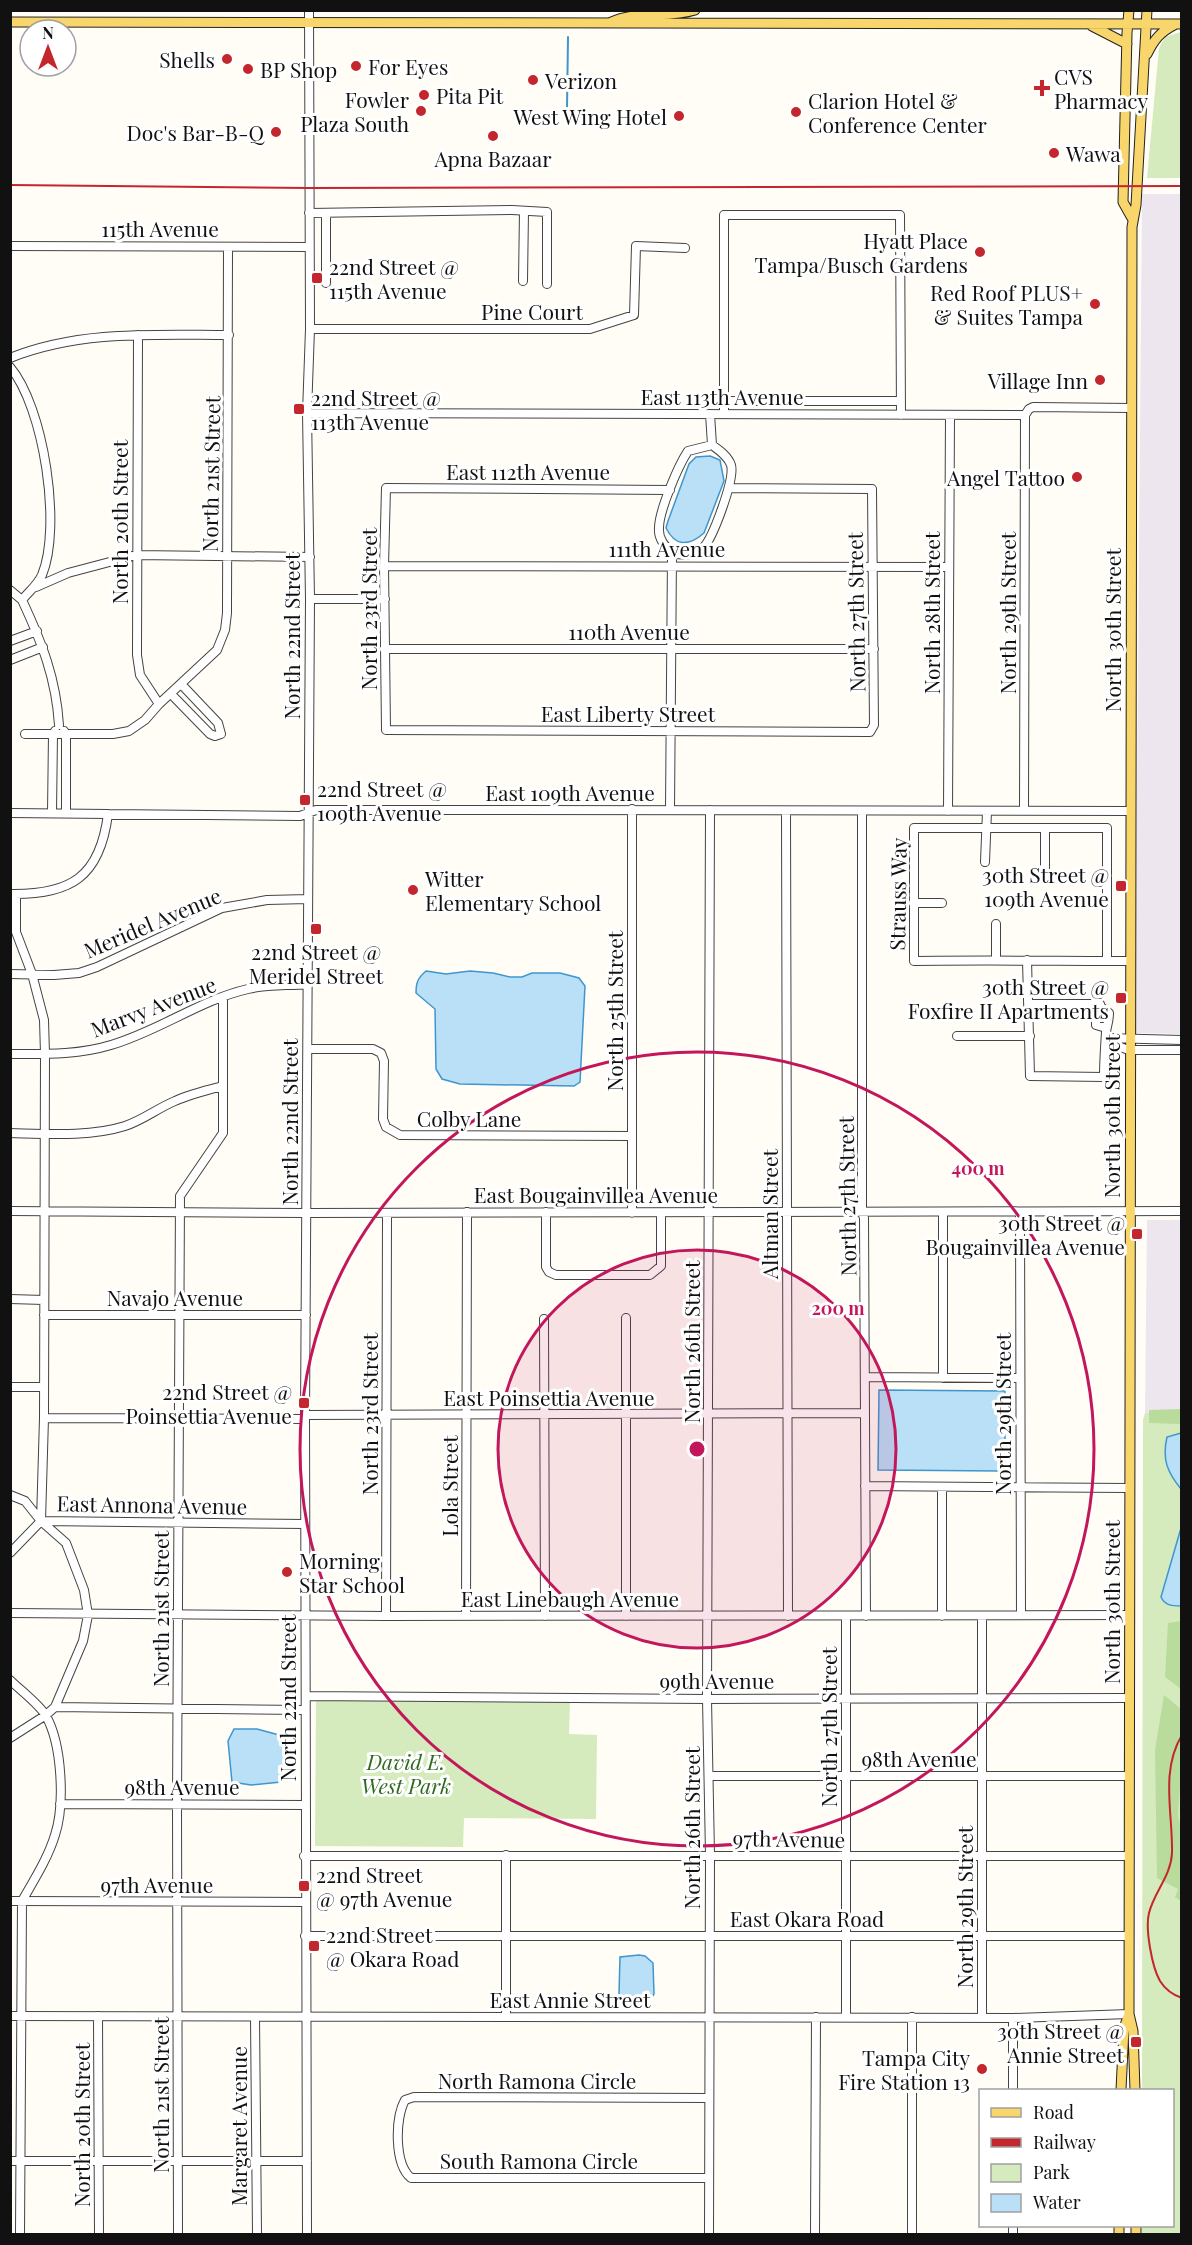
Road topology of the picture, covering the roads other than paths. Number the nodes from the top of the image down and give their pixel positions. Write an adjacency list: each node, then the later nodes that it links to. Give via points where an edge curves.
1 (309, 10): 6 (street, North 22nd Street)
2 (695, 10): 7 (main road, via 635,14)
3 (1130, 10): 9 (main road, North 30th Street)
4 (1147, 10): 10 (main road, North 30th Street)
5 (10, 22): 6 (main road)
6 (309, 23): 7 (main road); 15 (street, North 22nd Street)
7 (607, 24): 8 (main road)
8 (1090, 25): 9 (main road); 12 (main road)
9 (1128, 25): 10 (main road); 12 (main road, North 30th Street)
10 (1146, 25): 11 (main road); 13 (main road, North 30th Street)
11 (1178, 25): 13 (main road, via 1154,40)
12 (1126, 44): 17 (main road, North 30th Street, via 1123,202)
13 (1145, 59): 17 (main road, North 30th Street)
14 (524, 211): 16 (street); 22 (street); 24 (street, via 547,212)
15 (309, 213): 16 (street); 20 (street, North 22nd Street)
16 (326, 213): 23 (street)
17 (1132, 218): 32 (main road, North 30th Street)
18 (10, 246): 19 (street, 115th Avenue)
19 (228, 247): 20 (street, 115th Avenue); 27 (street, North 21st Street)
20 (309, 247): 25 (street, North 22nd Street)
21 (685, 248): 25 (street, Pine Court, via 636,246 634,315 590,329)
22 (523, 281)
23 (326, 283)
24 (547, 284)
25 (310, 328): 33 (street, North 22nd Street)
26 (138, 335): 27 (street); 28 (street, via 73,339); 44 (street, North 20th Street)
27 (229, 335): 45 (street, North 21st Street)
28 (10, 358)
29 (10, 367): 51 (street, via 35,414 47,474 48,537)
30 (724, 401): 31 (street); 31 (street, via 724,215 826,215 900,215); 35 (street)
31 (901, 401): 36 (street)
32 (1132, 408): 38 (street, East 113th Avenue, via 1033,407); 81 (main road, North 30th Street)
33 (308, 413): 34 (street, East 113th Avenue); 46 (street, North 22nd Street)
34 (710, 414): 35 (street, East 113th Avenue); 39 (street)
35 (724, 414): 36 (street, East 113th Avenue)
36 (901, 415): 37 (street, East 113th Avenue)
37 (950, 415): 38 (street, East 113th Avenue); 50 (street, North 28th Street)
38 (1025, 415): 80 (street, North 29th Street)
39 (712, 445): 41 (street, via 731,465); 42 (street, via 688,451)
40 (386, 488): 42 (street, East 112th Avenue); 47 (street, North 23rd Street)
41 (729, 488): 43 (street, via 702,549 684,555); 49 (street, North 27th Street, via 872,489)
42 (670, 490): 43 (street, via 659,528 662,541)
43 (672, 553): 48 (street)
44 (136, 555): 45 (street); 51 (street, via 68,573); 65 (street, North 20th Street, via 140,675)
45 (227, 556): 46 (street); 63 (street, North 21st Street, via 225,630 217,650)
46 (310, 557): 54 (street, North 22nd Street)
47 (384, 566): 48 (street, 111th Avenue); 55 (street, North 23rd Street)
48 (671, 566): 49 (street, 111th Avenue); 61 (street)
49 (873, 567): 50 (street, 111th Avenue); 60 (street, North 27th Street)
50 (949, 567): 78 (street, North 28th Street)
51 (36, 587): 53 (street)
52 (10, 590): 53 (street)
53 (22, 600): 56 (street)
54 (310, 600): 55 (street); 82 (street, North 22nd Street)
55 (385, 600): 59 (street, North 23rd Street)
56 (37, 631): 57 (street); 58 (street)
57 (10, 641)
58 (43, 647): 62 (street); 66 (street, via 54,682)
59 (384, 649): 61 (street, 110th Avenue); 67 (street, North 23rd Street)
60 (874, 649): 61 (street, 110th Avenue); 69 (street, North 27th Street, via 874,725)
61 (670, 650): 68 (street)
62 (10, 660)
63 (181, 684): 64 (street, North 21st Street); 64 (street, via 218,723 221,735 210,734)
64 (171, 694): 65 (street, North 21st Street)
65 (159, 704): 72 (street, North 21st Street, via 129,731 113,735)
66 (59, 725): 71 (street); 72 (street)
67 (386, 730): 68 (street, East Liberty Street)
68 (671, 731): 69 (street, East Liberty Street); 74 (street)
69 (870, 732)
70 (26, 734): 71 (street, North 21st Street)
71 (53, 734): 72 (street, North 21st Street); 84 (street)
72 (66, 734): 85 (street)
73 (633, 809): 74 (street, East 109th Avenue); 82 (street, East 109th Avenue); 120 (street, North 25th Street)
74 (670, 810): 75 (street, East 109th Avenue)
75 (710, 810): 76 (street, East 109th Avenue); 128 (street, North 26th Street)
76 (786, 811): 77 (street, East 109th Avenue); 129 (street, Altman Street)
77 (862, 811): 78 (street, East 109th Avenue); 130 (street, North 27th Street)
78 (948, 811): 79 (street, East 109th Avenue)
79 (987, 811): 80 (street, East 109th Avenue); 87 (street)
80 (1024, 811): 81 (street, East 109th Avenue)
81 (1130, 811): 99 (main road, North 30th Street)
82 (308, 812): 86 (street, East 109th Avenue, via 300,816); 92 (street, North 22nd Street)
83 (10, 813): 84 (street, East 109th Avenue)
84 (52, 813): 85 (street, East 109th Avenue)
85 (66, 813): 86 (street, East 109th Avenue)
86 (108, 814): 91 (street, via 106,832 89,870 49,893)
87 (988, 829): 88 (street, Strauss Way); 89 (street); 93 (street, Strauss Way, via 914,828)
88 (1046, 829): 90 (street); 98 (street, Strauss Way, via 1107,828)
89 (985, 862)
90 (1046, 868)
91 (13, 894): 101 (street, via 16,932)
92 (308, 899): 101 (street, Meridel Avenue, via 267,900 222,908 97,967 79,973); 102 (street, North 22nd Street)
93 (913, 903): 94 (street); 96 (street, Strauss Way, via 914,961)
94 (942, 903)
95 (996, 924): 96 (street)
96 (996, 960): 97 (street, Strauss Way)
97 (1027, 960): 98 (street, Strauss Way); 104 (street)
98 (1107, 961): 99 (street, Strauss Way)
99 (1129, 961): 109 (main road, North 30th Street)
100 (10, 975): 101 (street, Meridel Avenue)
101 (32, 975): 116 (street, via 44,1020)
102 (308, 984): 103 (street, Marvy Avenue, via 249,989); 112 (street, North 22nd Street)
103 (223, 997): 116 (street, Marvy Avenue, via 113,1044 82,1052); 117 (street, North 21st Street)
104 (1029, 1004): 105 (street); 108 (street)
105 (1101, 1007): 106 (street, via 1109,1013); 106 (street, via 1096,1012 1096,1025)
106 (1106, 1028): 111 (street)
107 (957, 1036): 108 (street)
108 (1030, 1036): 111 (street, via 1030,1076 1104,1077)
109 (1129, 1039): 110 (street); 111 (street); 113 (main road, North 30th Street)
110 (1182, 1040)
111 (1105, 1042): 113 (street)
112 (308, 1049): 120 (street, Colby Lane, via 373,1049 381,1053 383,1119 386,1127 400,1136); 134 (street, North 22nd Street)
113 (1129, 1050): 114 (street); 124 (main road, North 30th Street)
114 (1182, 1050)
115 (10, 1054): 116 (street, Marvy Avenue)
116 (45, 1054): 119 (street)
117 (223, 1086): 119 (street, via 173,1101 124,1126); 123 (street, North 21st Street, via 223,1133 180,1196)
118 (10, 1133): 119 (street)
119 (45, 1134): 122 (street)
120 (632, 1136): 127 (street, North 25th Street)
121 (10, 1211): 122 (street, East Bougainvillea Avenue)
122 (44, 1211): 123 (street, East Bougainvillea Avenue); 138 (street)
123 (180, 1211): 134 (street, East Bougainvillea Avenue); 140 (street, North 21st Street)
124 (1130, 1211): 132 (street, East Bougainvillea Avenue); 133 (street, East Bougainvillea Avenue); 162 (main road, North 30th Street)
125 (467, 1212): 126 (street, East Bougainvillea Avenue); 135 (street, East Bougainvillea Avenue); 153 (street, Lola Street)
126 (546, 1212): 127 (street, East Bougainvillea Avenue); 136 (street, via 546,1267 556,1275 650,1275 657,1271 661,1266)
127 (632, 1212): 136 (street, East Bougainvillea Avenue)
128 (709, 1212): 129 (street, East Bougainvillea Avenue); 136 (street, East Bougainvillea Avenue); 150 (street, North 26th Street)
129 (787, 1212): 130 (street, East Bougainvillea Avenue); 151 (street, Altman Street)
130 (862, 1212): 131 (street, East Bougainvillea Avenue); 144 (street, North 27th Street)
131 (943, 1212): 132 (street, East Bougainvillea Avenue); 145 (street)
132 (1020, 1212): 146 (street, North 29th Street)
133 (1182, 1212)
134 (307, 1213): 135 (street, East Bougainvillea Avenue); 141 (street, North 22nd Street)
135 (387, 1213): 152 (street, North 23rd Street)
136 (661, 1213)
137 (10, 1299): 138 (street)
138 (44, 1300): 139 (street)
139 (44, 1315): 140 (street, Navajo Avenue); 148 (street)
140 (180, 1315): 141 (street, Navajo Avenue); 158 (street, North 21st Street)
141 (306, 1315): 156 (street, North 22nd Street)
142 (626, 1318): 155 (street)
143 (544, 1319): 154 (street)
144 (866, 1377): 145 (street); 149 (street, North 27th Street)
145 (943, 1378): 146 (street)
146 (1020, 1378): 161 (street, North 29th Street)
147 (10, 1387): 148 (street)
148 (43, 1387): 157 (street)
149 (865, 1413): 151 (street, East Poinsettia Avenue); 159 (street, North 27th Street)
150 (709, 1414): 151 (street, East Poinsettia Avenue); 155 (street, East Poinsettia Avenue); 177 (street, North 26th Street)
151 (788, 1414): 178 (street, Altman Street)
152 (387, 1415): 153 (street, East Poinsettia Avenue); 156 (street, East Poinsettia Avenue); 173 (street, North 23rd Street)
153 (467, 1415): 154 (street, East Poinsettia Avenue); 174 (street, Lola Street)
154 (546, 1415): 155 (street, East Poinsettia Avenue); 175 (street)
155 (627, 1415): 176 (street)
156 (305, 1417): 158 (street, East Poinsettia Avenue); 166 (street, North 22nd Street)
157 (44, 1418): 158 (street, East Poinsettia Avenue); 164 (street)
158 (179, 1418): 165 (street, North 21st Street)
159 (865, 1486): 160 (street); 180 (street, North 27th Street)
160 (942, 1487): 161 (street); 181 (street)
161 (1020, 1487): 162 (street); 183 (street, North 29th Street)
162 (1129, 1488): 171 (main road, North 30th Street)
163 (10, 1495): 164 (street, East Annona Avenue, via 25,1501)
164 (41, 1521): 165 (street, East Annona Avenue); 167 (street); 169 (street, via 66,1543 84,1590)
165 (178, 1523): 166 (street, East Annona Avenue); 170 (street, North 21st Street)
166 (305, 1524): 172 (street, North 22nd Street)
167 (10, 1553)
168 (10, 1613): 169 (street, East Linebaugh Avenue)
169 (88, 1615): 170 (street, East Linebaugh Avenue); 190 (street, via 83,1641)
170 (178, 1615): 172 (street, East Linebaugh Avenue); 191 (street, North 21st Street)
171 (1129, 1615): 183 (street, East Linebaugh Avenue); 188 (main road, North 30th Street)
172 (306, 1616): 173 (street, East Linebaugh Avenue); 185 (street, North 22nd Street)
173 (386, 1616): 174 (street, East Linebaugh Avenue)
174 (466, 1616): 175 (street, East Linebaugh Avenue)
175 (546, 1616): 176 (street, East Linebaugh Avenue)
176 (626, 1616): 177 (street, East Linebaugh Avenue)
177 (709, 1616): 178 (street, East Linebaugh Avenue); 189 (street, North 26th Street)
178 (788, 1616): 179 (street, East Linebaugh Avenue)
179 (846, 1616): 180 (street, East Linebaugh Avenue); 186 (street, North 27th Street)
180 (866, 1616): 181 (street, East Linebaugh Avenue)
181 (942, 1616): 182 (street, East Linebaugh Avenue)
182 (982, 1616): 183 (street, East Linebaugh Avenue); 187 (street, North 29th Street)
183 (1021, 1616)
184 (10, 1680): 193 (street)
185 (306, 1696): 189 (street, 99th Avenue); 192 (street, North 22nd Street)
186 (846, 1698): 187 (street, 99th Avenue); 189 (street, 99th Avenue); 196 (street, North 27th Street)
187 (982, 1698): 188 (street, 99th Avenue); 197 (street, North 29th Street)
188 (1129, 1698): 198 (main road, North 30th Street)
189 (707, 1699): 195 (street, North 26th Street)
190 (56, 1707): 191 (street); 193 (street)
191 (178, 1708): 192 (street); 200 (street, North 21st Street)
192 (305, 1710): 201 (street, North 22nd Street)
193 (46, 1716): 194 (street); 199 (street, via 60,1756)
194 (10, 1738)
195 (709, 1776): 196 (street, 98th Avenue); 203 (street, North 26th Street)
196 (846, 1776): 197 (street, 98th Avenue); 205 (street, North 27th Street)
197 (982, 1776): 198 (street, 98th Avenue); 206 (street, North 29th Street)
198 (1129, 1776): 207 (main road, North 30th Street)
199 (60, 1804): 200 (street, 98th Avenue); 209 (street, via 56,1834)
200 (177, 1805): 201 (street, 98th Avenue); 210 (street, North 21st Street)
201 (304, 1805): 204 (street, North 22nd Street)
202 (506, 1855): 203 (street, 97th Avenue); 204 (street, 97th Avenue); 213 (street)
203 (710, 1855): 205 (street, 97th Avenue); 214 (street, North 26th Street)
204 (304, 1856): 211 (street, North 22nd Street)
205 (846, 1856): 206 (street, 97th Avenue); 215 (street, North 27th Street)
206 (982, 1856): 207 (street, 97th Avenue); 217 (street, North 29th Street)
207 (1129, 1856): 216 (main road, North 30th Street)
208 (10, 1901): 209 (street, 97th Avenue)
209 (22, 1901): 210 (street, 97th Avenue); 220 (street)
210 (179, 1902): 211 (street, 97th Avenue); 222 (street, North 21st Street)
211 (304, 1902): 212 (street, North 22nd Street)
212 (305, 1936): 213 (street, East Okara Road); 223 (street, North 22nd Street)
213 (507, 1936): 214 (street, East Okara Road); 225 (street)
214 (709, 1936): 215 (street, East Okara Road); 226 (street, North 26th Street)
215 (846, 1936): 217 (street, East Okara Road); 228 (street, North 27th Street)
216 (1129, 1936): 217 (street, East Okara Road); 218 (main road, North 30th Street)
217 (983, 1937): 230 (street, North 29th Street)
218 (1129, 2014): 231 (street, East Annie Street); 233 (main road, North 30th Street, via 1124,2028); 234 (main road, North 30th Street)
219 (10, 2016): 220 (street, East Annie Street)
220 (20, 2016): 221 (street, East Annie Street); 238 (street)
221 (98, 2016): 222 (street, East Annie Street); 239 (street, North 20th Street)
222 (179, 2016): 224 (street, East Annie Street); 240 (street, North 21st Street)
223 (306, 2016): 224 (street, East Annie Street); 225 (street, East Annie Street); 242 (street, North 22nd Street)
224 (255, 2017): 241 (street, Margaret Avenue)
225 (506, 2017): 226 (street, East Annie Street)
226 (709, 2017): 227 (street, East Annie Street); 235 (street, North 26th Street)
227 (816, 2017): 228 (street, East Annie Street); 250 (street)
228 (846, 2017): 229 (street, East Annie Street)
229 (912, 2017): 230 (street, East Annie Street); 251 (street)
230 (982, 2017): 231 (street, East Annie Street)
231 (1013, 2018): 232 (street)
232 (1013, 2089)
233 (1121, 2089)
234 (1135, 2089)
235 (709, 2098): 236 (street, North Ramona Circle, via 414,2097 405,2100 399,2109); 243 (street, North 26th Street)
236 (398, 2139): 243 (street, South Ramona Circle, via 402,2167 411,2178)
237 (10, 2161): 238 (street)
238 (20, 2161): 239 (street); 244 (street)
239 (99, 2161): 240 (street); 245 (street, North 20th Street)
240 (178, 2161): 241 (street); 246 (street, North 21st Street)
241 (256, 2161): 242 (street); 247 (street, Margaret Avenue)
242 (307, 2161): 248 (street, North 22nd Street)
243 (709, 2178): 249 (street, North 26th Street)
244 (20, 2235)
245 (99, 2235)
246 (178, 2235)
247 (256, 2235)
248 (307, 2235)
249 (709, 2235)
250 (815, 2235)
251 (912, 2235)

